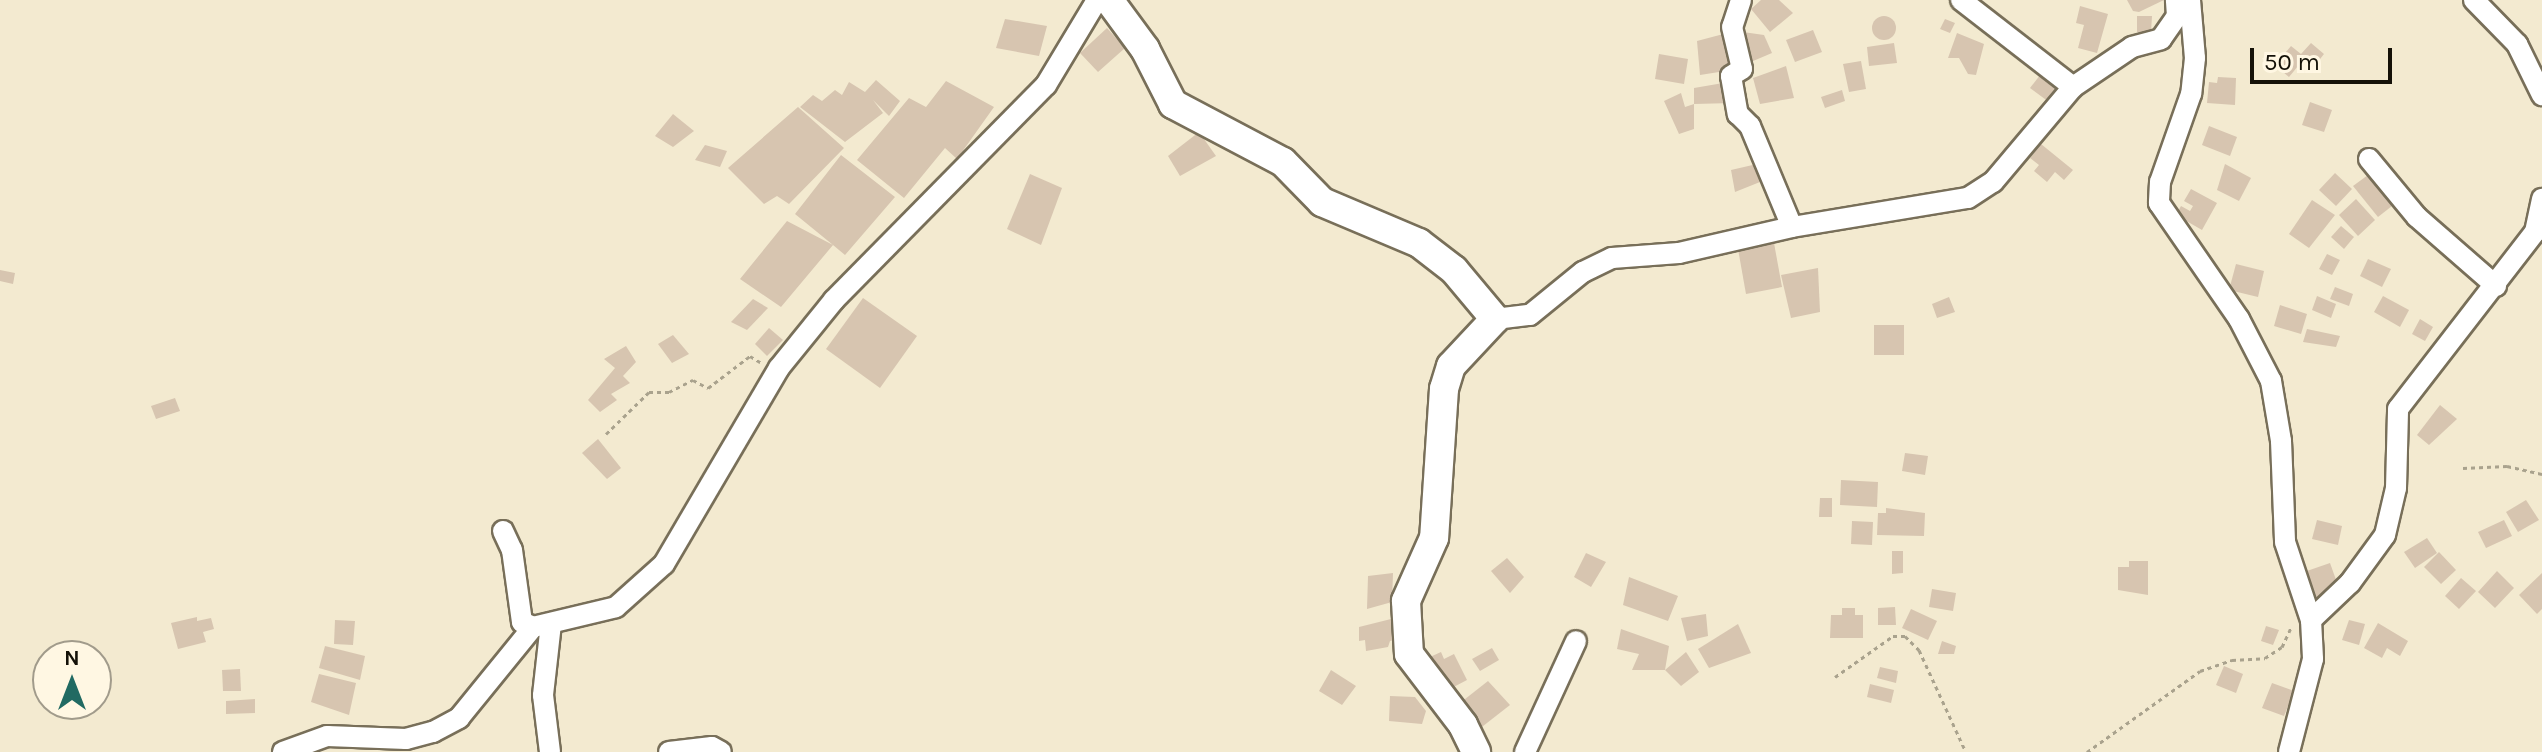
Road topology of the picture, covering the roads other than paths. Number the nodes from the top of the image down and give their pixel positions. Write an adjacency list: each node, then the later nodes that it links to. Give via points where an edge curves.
1 (1097, 0): 17 (street, via 1046,85 834,300 779,368 664,564 616,607)
2 (1109, 0): 14 (street, via 1145,49 1173,104 1283,162 1322,202 1419,243 1454,270)
3 (1741, 0): 12 (street, via 1732,27 1742,69 1731,76 1738,114 1750,126)
4 (1961, 0): 8 (street)
5 (2176, 0): 8 (street, via 2177,16 2161,39 2132,47)
6 (2190, 0): 16 (street, via 2195,58 2191,94 2160,182 2159,203 2239,319 2271,381 2281,441 2285,542)
7 (2474, 0): 9 (street, via 2517,44)
8 (2073, 87): 12 (street, via 1993,182 1968,198)
9 (2542, 95)
10 (2369, 159): 13 (street, via 2417,217)
11 (2542, 199): 13 (street, via 2535,232)
12 (1792, 227): 14 (street, via 1679,253 1612,258 1583,272 1530,315)
13 (2496, 286): 16 (street, via 2398,409 2396,488 2385,535 2350,583)
14 (1495, 319): 23 (street, via 1451,366 1444,389 1434,538 1406,601 1409,654 1463,725)
15 (503, 531): 17 (street, via 512,550 522,622)
16 (2311, 620): 25 (street, via 2313,659)
17 (542, 626): 19 (street, via 459,718 433,732 406,739 327,736); 20 (street)
18 (1576, 641): 24 (street)
19 (283, 752)
20 (550, 752)
21 (669, 752): 22 (street, via 712,747)
22 (721, 752)
23 (1476, 752)
24 (1525, 752)
25 (2289, 752)

